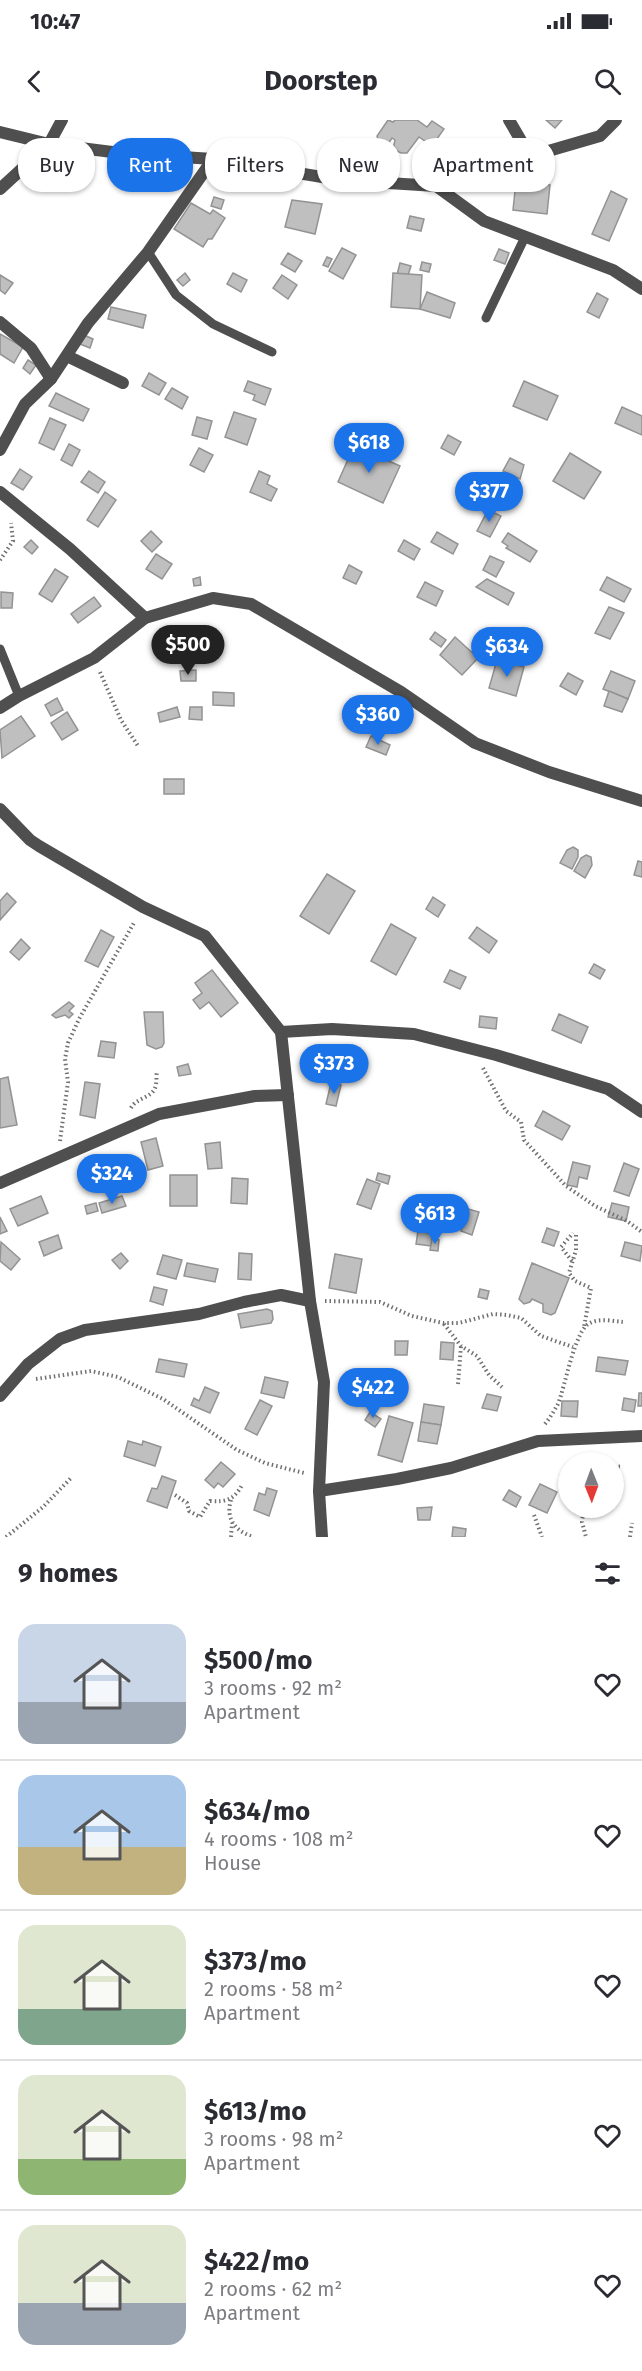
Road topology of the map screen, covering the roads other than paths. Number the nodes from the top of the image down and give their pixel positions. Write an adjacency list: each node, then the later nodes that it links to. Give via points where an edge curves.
1 (62, 120): 6 (street)
2 (509, 120): 7 (street)
3 (616, 120): 8 (street, via 600,136)
4 (0, 132): 5 (street)
5 (24, 138)
6 (52, 138)
7 (520, 138)
8 (555, 149)
9 (95, 150): 10 (street)
10 (205, 158)
11 (205, 170): 18 (street)
12 (18, 172): 15 (street)
13 (305, 174): 14 (street)
14 (412, 184)
15 (0, 189)
16 (444, 192): 17 (street, via 484,221)
17 (525, 237): 19 (street, via 614,270); 20 (lane)
18 (148, 252): 22 (lane, via 176,295 213,324); 23 (street, via 88,322)
19 (642, 289)
20 (486, 318)
21 (0, 322): 24 (street, via 31,348)
22 (272, 352)
23 (67, 356): 24 (street); 25 (street)
24 (51, 379): 26 (street, via 25,404)
25 (123, 383)
26 (0, 450)
27 (0, 492): 28 (street)
28 (145, 618): 30 (street, via 94,658); 32 (street, via 213,598 251,604 401,692 475,743 549,772)
29 (0, 649): 30 (lane)
30 (19, 696): 31 (street)
31 (0, 708)
32 (642, 801)
33 (0, 809): 34 (street, via 30,840 143,907 205,936)
34 (281, 1032): 35 (street); 36 (street, via 332,1029 414,1034 608,1089)
35 (288, 1095): 37 (street, via 255,1096 159,1114); 38 (street)
36 (642, 1112)
37 (0, 1183)
38 (310, 1301): 39 (street, via 281,1295 199,1314 85,1330 60,1340 21,1372); 41 (street, via 324,1382)
39 (0, 1396)
40 (642, 1436): 41 (street, via 538,1442 451,1467)
41 (319, 1491): 42 (street)
42 (322, 1537)

